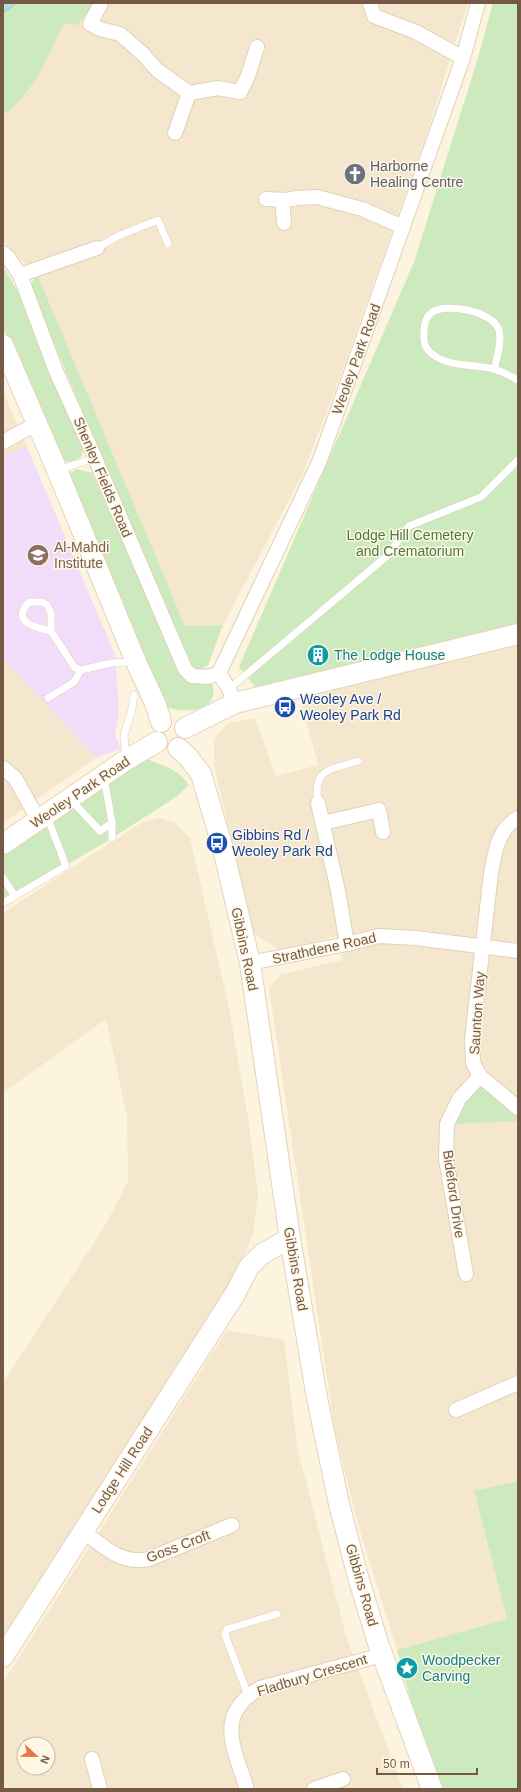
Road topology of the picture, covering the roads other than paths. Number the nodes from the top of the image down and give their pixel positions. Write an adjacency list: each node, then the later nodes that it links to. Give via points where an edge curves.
1 (101, 3): 6 (street, via 90,24 120,34 157,70)
2 (370, 3): 5 (street, via 374,16 416,32)
3 (478, 3): 5 (street, Weoley Park Road)
4 (257, 47): 6 (street, via 240,92 218,88)
5 (463, 58): 11 (street, Weoley Park Road)
6 (189, 93): 7 (street)
7 (175, 133)
8 (266, 199): 9 (street)
9 (282, 200): 10 (street); 11 (street, via 317,197 362,208)
10 (284, 223)
11 (403, 227): 28 (street, Weoley Park Road, via 320,460)
12 (168, 244): 13 (lane, via 158,220 118,236)
13 (97, 248): 15 (street)
14 (3, 253): 15 (street, Shenley Fields Road)
15 (20, 275): 21 (street, Shenley Fields Road, via 56,370)
16 (3, 345): 19 (street)
17 (494, 369): 17 (lane, via 439,359 430,352 424,345 423,336 425,323 430,314 439,309 450,308 469,311 494,322 499,330); 18 (lane)
18 (518, 380)
19 (36, 424): 20 (street); 23 (street)
20 (3, 442)
21 (95, 458): 23 (lane); 28 (street, Shenley Fields Road, via 185,669 192,676 208,677)
22 (518, 460): 30 (lane, via 481,496 409,526 387,556)
23 (57, 470): 26 (street)
24 (51, 631): 24 (lane, via 51,613 47,605 42,602 29,602 23,613 26,623); 27 (lane, via 75,668)
25 (518, 634): 30 (street)
26 (136, 662): 27 (lane, via 111,663); 32 (street)
27 (81, 670): 31 (lane, via 74,682)
28 (219, 673): 30 (street)
29 (134, 695): 36 (lane, via 124,735)
30 (232, 696): 33 (street)
31 (48, 698)
32 (161, 722): 33 (street, via 175,719); 34 (street, via 156,729)
33 (185, 728): 35 (street, via 184,741)
34 (157, 742): 35 (street, via 164,748); 36 (street, Weoley Park Road)
35 (178, 748): 55 (street, Gibbins Road, via 201,774 222,845)
36 (126, 760): 39 (street, Weoley Park Road)
37 (358, 761): 41 (lane, via 324,773 318,778)
38 (3, 768): 42 (street, via 15,778)
39 (104, 775): 40 (street, Weoley Park Road); 44 (lane)
40 (70, 799): 42 (street, Weoley Park Road); 44 (lane, via 100,831)
41 (318, 803): 45 (street)
42 (42, 817): 48 (street, Weoley Park Road); 50 (lane, via 66,866)
43 (518, 818): 53 (street, Saunton Way, via 508,824 496,847)
44 (112, 823): 47 (lane)
45 (323, 823): 46 (street, via 379,810); 52 (street)
46 (383, 832)
47 (112, 838)
48 (3, 844)
49 (3, 878): 50 (lane)
50 (15, 896): 51 (lane)
51 (3, 903)
52 (347, 944): 53 (street, Strathdene Road, via 379,936); 55 (street, Strathdene Road)
53 (483, 947): 54 (street, Strathdene Road); 56 (street, Saunton Way, via 472,1040 474,1063)
54 (518, 951)
55 (250, 963): 58 (street, Gibbins Road)
56 (480, 1076): 57 (street, Saunton Way); 60 (street, Bideford Drive, via 459,1099 447,1124 446,1159)
57 (518, 1108)
58 (290, 1238): 59 (street, Gibbins Road); 61 (street, Lodge Hill Road, via 262,1254 249,1267)
59 (295, 1262): 61 (street, Lodge Hill Road, via 273,1262); 67 (street, Gibbins Road, via 317,1398 335,1487 358,1577)
60 (466, 1274)
61 (241, 1284): 65 (street, Lodge Hill Road)
62 (518, 1384): 63 (street)
63 (456, 1410)
64 (232, 1525): 65 (street, Goss Croft, via 137,1562 112,1552)
65 (83, 1531): 68 (street, Lodge Hill Road)
66 (277, 1614): 69 (lane, via 227,1629 225,1635)
67 (382, 1655): 69 (street, Fladbury Crescent, via 260,1688); 75 (street, Gibbins Road)
68 (3, 1657)
69 (248, 1695): 73 (street, Fladbury Crescent, via 231,1722 230,1738)
70 (92, 1759): 72 (street)
71 (343, 1779): 74 (street)
72 (100, 1789)
73 (247, 1789)
74 (314, 1789)
75 (432, 1789)

